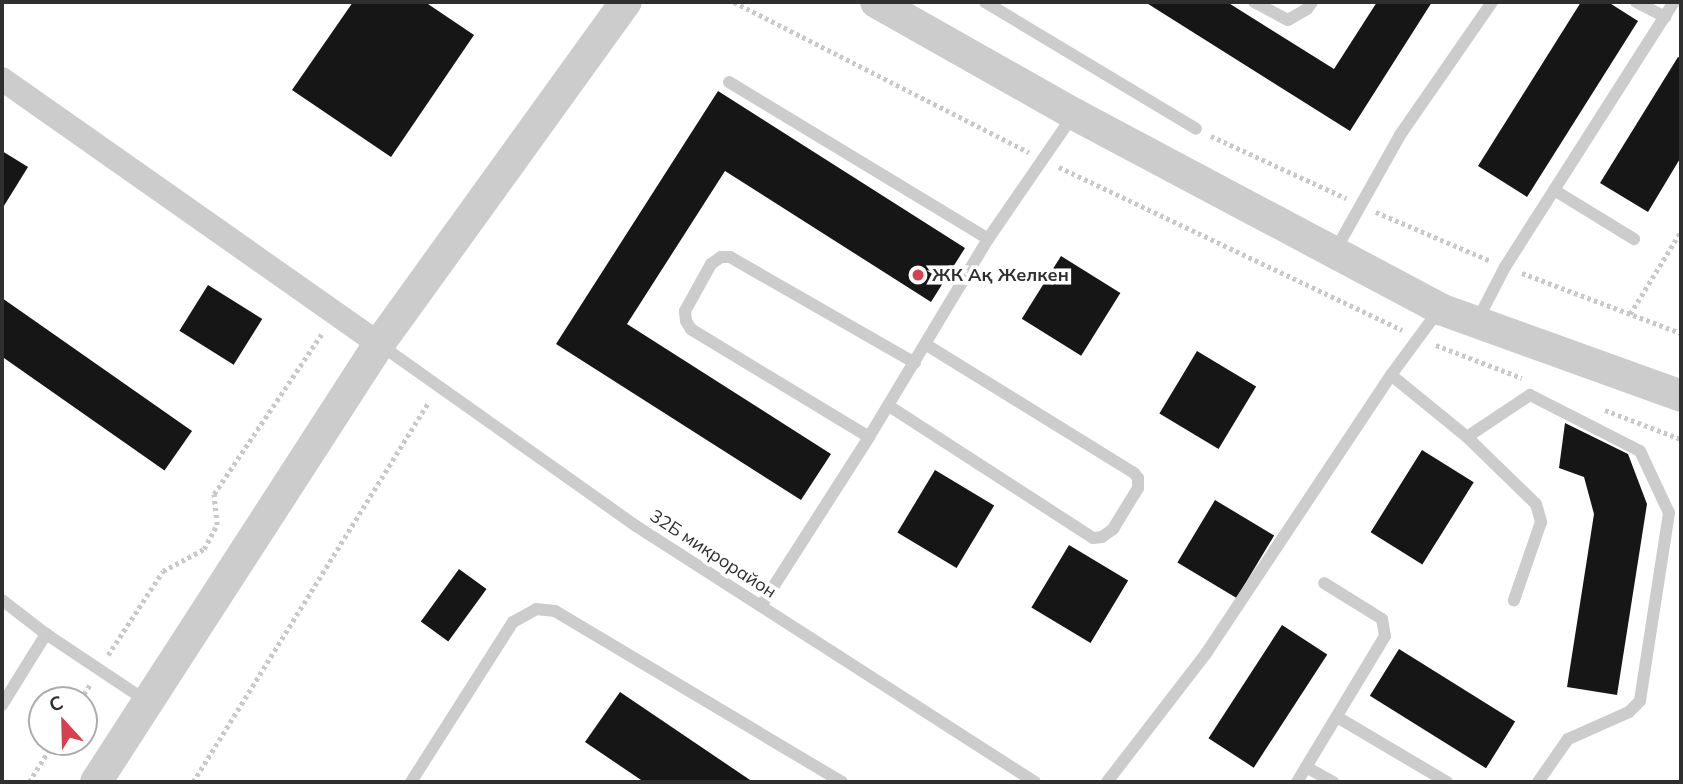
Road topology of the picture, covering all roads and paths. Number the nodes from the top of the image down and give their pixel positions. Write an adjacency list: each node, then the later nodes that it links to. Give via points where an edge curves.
1 (626, 2): 29 (street)
2 (734, 2): 15 (path)
3 (876, 2): 13 (street)
4 (985, 2): 14 (lane)
5 (1254, 2): 6 (lane, via 1289,20)
6 (1312, 2)
7 (1492, 2): 17 (lane, via 1400,135)
8 (1636, 2): 10 (lane)
9 (1674, 2): 10 (lane)
10 (1664, 17): 16 (lane)
11 (2, 79): 24 (street)
12 (729, 82): 19 (lane)
13 (1074, 114): 15 (lane); 21 (street)
14 (1196, 129): 17 (path)
15 (1043, 159): 19 (lane); 28 (path)
16 (1554, 190): 20 (lane); 22 (lane)
17 (1361, 205): 21 (lane); 22 (path)
18 (1681, 231): 25 (path)
19 (988, 239): 30 (lane)
20 (1634, 239)
21 (1335, 251): 23 (street)
22 (1505, 267): 25 (path); 26 (lane)
23 (1440, 309): 26 (street); 28 (lane)
24 (335, 313): 29 (street); 46 (path, via 214,494 217,525 204,549 163,571)
25 (1630, 314): 27 (path)
26 (1476, 323): 35 (street)
27 (1681, 333)
28 (1419, 338): 32 (lane); 33 (path)
29 (379, 344): 34 (lane, 32Б микрорайон); 48 (street)
30 (927, 345): 31 (lane); 37 (lane, via 1134,473 1138,488 1120,519 1109,534 1093,538)
31 (915, 363): 37 (lane); 38 (lane, via 730,257 711,264 685,311 691,329)
32 (1391, 375): 39 (lane); 59 (lane, via 1207,652)
33 (1531, 381)
34 (439, 386): 44 (lane, 32Б микрорайон, via 636,526); 55 (path)
35 (1681, 396)
36 (1594, 405): 40 (path)
37 (889, 406): 38 (lane)
38 (869, 437): 44 (lane)
39 (1467, 437): 43 (lane, via 1541,513); 63 (lane, via 1530,396 1640,451 1669,513 1640,701 1629,712 1568,739)
40 (1681, 439)
41 (1324, 583): 50 (lane, via 1382,619 1385,626 1385,636)
42 (2, 600): 45 (lane)
43 (1514, 600)
44 (761, 606): 58 (lane, 32Б микрорайон)
45 (46, 634): 46 (lane); 49 (lane)
46 (99, 669): 47 (path); 48 (lane)
47 (89, 686)
48 (148, 702): 54 (street)
49 (2, 705)
50 (1337, 717): 52 (lane); 62 (lane)
51 (45, 756): 53 (path)
52 (1306, 767): 60 (lane); 61 (lane)
53 (29, 782)
54 (96, 782)
55 (193, 782)
56 (411, 782): 57 (lane, via 513,622 536,609 555,611)
57 (842, 782)
58 (1035, 782)
59 (1107, 782)
60 (1297, 782)
61 (1333, 782)
62 (1447, 782)
63 (1538, 782)

